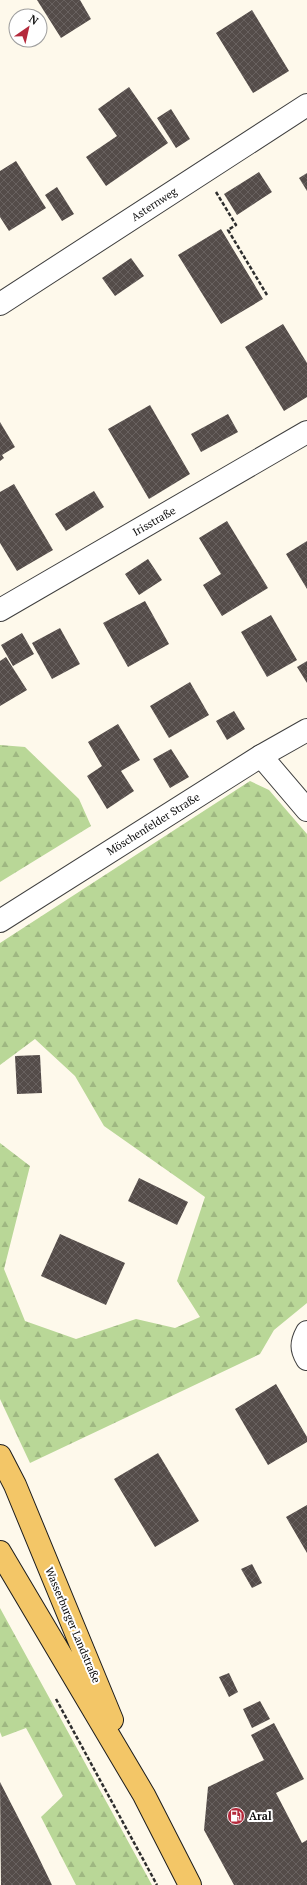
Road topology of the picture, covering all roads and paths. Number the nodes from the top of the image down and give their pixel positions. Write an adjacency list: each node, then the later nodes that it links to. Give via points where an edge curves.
1 (307, 105): 4 (street, Asternweg)
2 (214, 189): 3 (path, via 236,225 228,230)
3 (267, 295)
4 (0, 304)
5 (307, 432): 6 (street, Irisstraße)
6 (0, 610)
7 (307, 730): 8 (street, Möschenfelder Straße)
8 (261, 756): 9 (street); 10 (street, Möschenfelder Straße)
9 (307, 810)
10 (0, 921)
11 (0, 1456): 14 (main road, Wasserburger Landstraße, via 15,1485)
12 (0, 1552): 14 (main road, Wasserburger Landstraße)
13 (52, 1692): 15 (path)
14 (144, 1795): 16 (main road, Wasserburger Landstraße)
15 (157, 1885)
16 (190, 1885)

